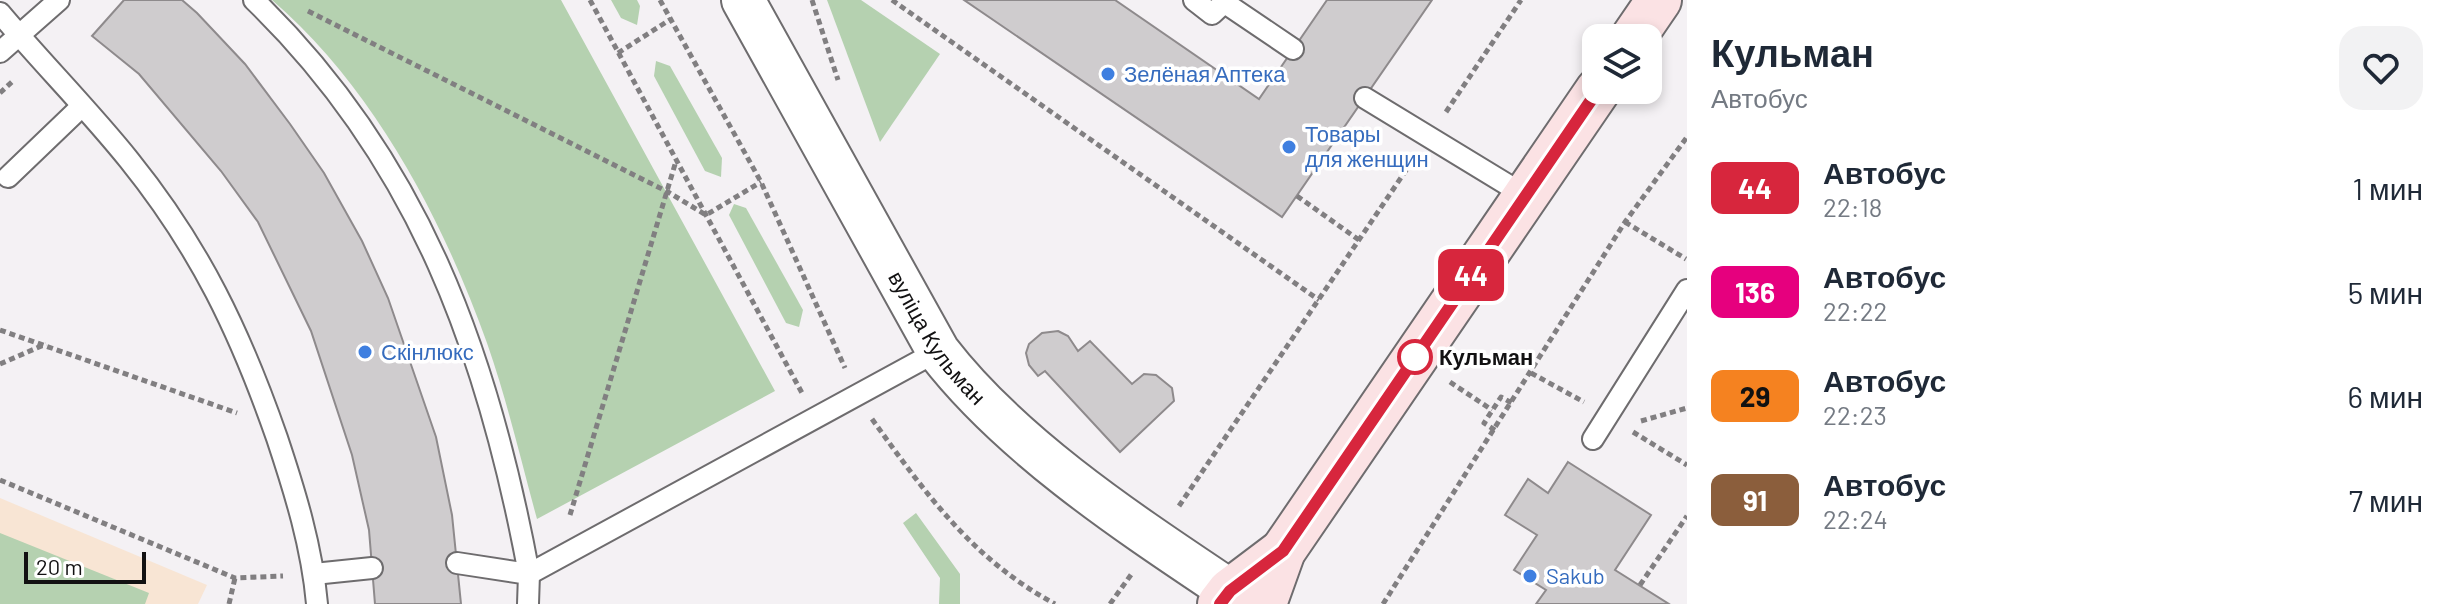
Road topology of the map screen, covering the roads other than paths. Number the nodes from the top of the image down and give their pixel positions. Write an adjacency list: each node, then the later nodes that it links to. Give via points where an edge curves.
1 (59, 0): 9 (lane)
2 (254, 0): 23 (lane, via 332,84 415,215 475,352 495,417)
3 (743, 0): 18 (street, вуліца Кульман)
4 (1194, 0): 6 (lane, via 1212,14)
5 (1659, 0): 8 (main road)
6 (1226, 2): 10 (lane)
7 (0, 13): 9 (lane)
8 (1643, 24)
9 (20, 37): 11 (lane); 14 (lane)
10 (1293, 49)
11 (0, 52)
12 (1365, 98): 16 (lane)
13 (1588, 104): 16 (main road)
14 (81, 107): 15 (lane); 22 (lane, via 128,159 227,308 290,477)
15 (8, 177)
16 (1526, 196): 24 (main road, via 1283,551)
17 (1687, 290): 19 (lane)
18 (938, 351): 23 (lane); 24 (street, вуліца Кульман, via 961,380 1056,464)
19 (1593, 439)
20 (457, 563): 23 (lane)
21 (372, 568): 22 (lane)
22 (314, 574): 25 (lane)
23 (529, 574): 26 (lane)
24 (1241, 601)
25 (317, 604)
26 (528, 604)

